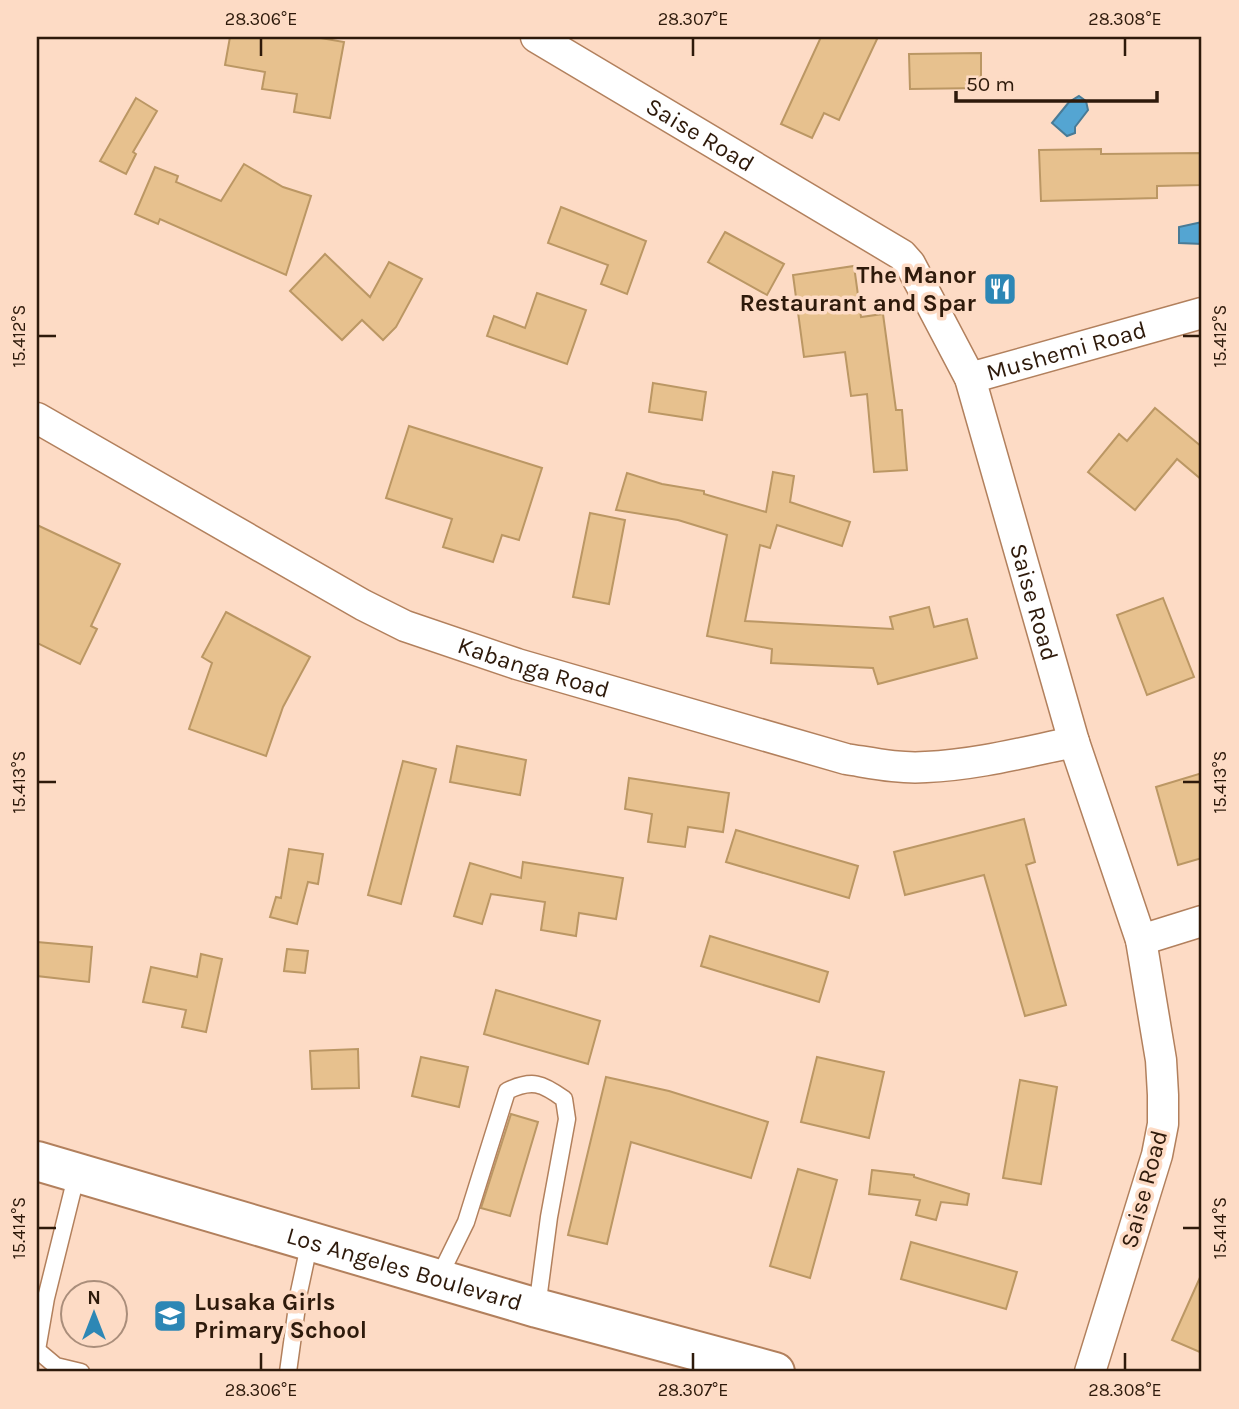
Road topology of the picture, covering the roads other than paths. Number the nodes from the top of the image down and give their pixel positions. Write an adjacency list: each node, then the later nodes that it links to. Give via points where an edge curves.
1 (536, 37): 3 (street, Saise Road, via 902,255 911,264)
2 (1202, 313): 3 (street, Mushemi Road)
3 (970, 378): 5 (street, Saise Road)
4 (37, 418): 5 (street, Kabanga Road, via 363,605 405,626 517,664 846,759 884,765 924,768 973,763)
5 (1074, 742): 7 (street, Saise Road)
6 (1202, 921): 7 (street)
7 (1141, 940): 16 (street, Saise Road, via 1161,1060 1163,1124)
8 (37, 1161): 9 (main road, Los Angeles Boulevard)
9 (77, 1173): 10 (main road, Los Angeles Boulevard); 14 (lane, via 37,1350 56,1366)
10 (310, 1241): 11 (main road, Los Angeles Boulevard); 13 (lane)
11 (438, 1279): 12 (main road, Los Angeles Boulevard); 12 (lane, via 466,1222 507,1091 523,1083 545,1086 564,1099 567,1119)
12 (537, 1308): 15 (main road, Los Angeles Boulevard)
13 (290, 1371)
14 (81, 1372)
15 (775, 1372)
16 (1090, 1372)

